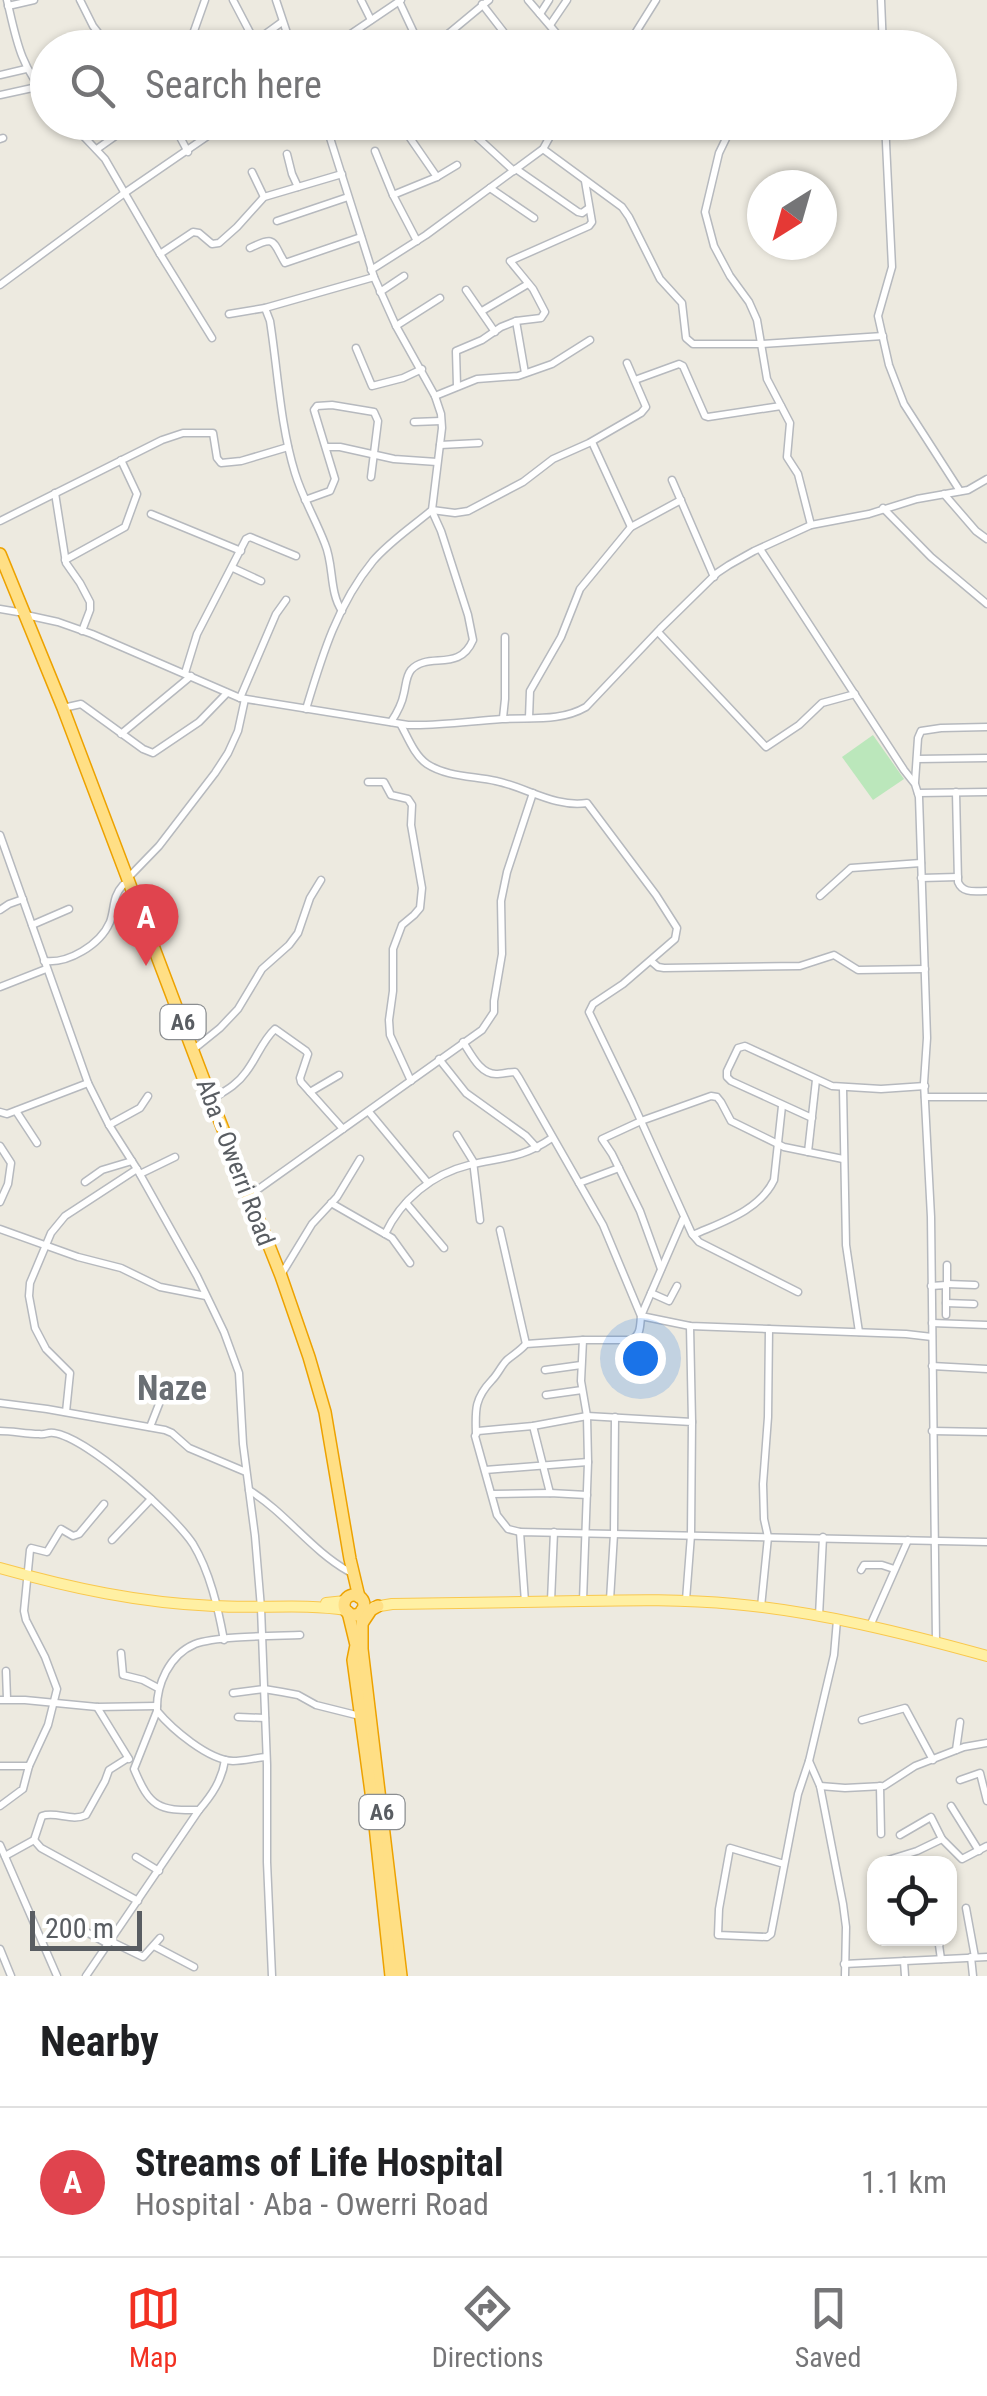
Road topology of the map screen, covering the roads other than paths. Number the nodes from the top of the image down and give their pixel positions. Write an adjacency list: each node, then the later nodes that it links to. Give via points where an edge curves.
1 (34, 0): 14 (street)
2 (80, 0): 19 (street)
3 (204, 0): 20 (street)
4 (234, 0): 21 (street)
5 (276, 0): 17 (street)
6 (361, 0): 16 (street)
7 (528, 0): 15 (street)
8 (549, 0): 15 (street)
9 (567, 0): 18 (street)
10 (656, 0): 29 (street)
11 (881, 0): 30 (street)
12 (400, 1): 16 (street); 25 (street)
13 (486, 2): 26 (street); 27 (street)
14 (8, 3): 31 (street)
15 (540, 14): 18 (street)
16 (371, 20): 24 (street)
17 (282, 22): 22 (street); 23 (street)
18 (550, 25): 28 (street)
19 (95, 30)
20 (194, 30)
21 (249, 30)
22 (271, 30)
23 (285, 30)
24 (356, 30)
25 (414, 30)
26 (453, 30)
27 (504, 30)
28 (554, 30)
29 (637, 30)
30 (882, 30)
31 (26, 69): 32 (street); 33 (street)
32 (0, 75)
33 (30, 75)
34 (30, 88): 35 (street)
35 (0, 95)
36 (89, 140): 46 (street)
37 (111, 140): 46 (street)
38 (182, 140): 48 (street)
39 (202, 140): 48 (street)
40 (331, 140): 54 (street)
41 (411, 140): 55 (street)
42 (481, 140): 52 (street)
43 (548, 140): 47 (street)
44 (724, 140): 86 (street, via 706,212 714,246 750,302)
45 (886, 140): 83 (street, via 892,267 878,316)
46 (98, 149): 59 (street)
47 (543, 149): 52 (street); 56 (street)
48 (188, 152): 59 (street)
49 (376, 152): 60 (street)
50 (287, 154): 57 (street)
51 (457, 165): 55 (street)
52 (515, 170): 58 (street); 63 (street, via 580,213)
53 (252, 172): 61 (street)
54 (342, 174): 57 (street); 62 (street)
55 (437, 177): 60 (street)
56 (584, 179): 63 (street); 86 (street, via 629,217 660,279 682,304 686,338 702,346)
57 (298, 187): 61 (street)
58 (490, 188): 64 (street); 67 (street)
59 (126, 192): 69 (street); 73 (street)
60 (393, 195): 67 (street)
61 (264, 197): 69 (street, via 219,242 193,232)
62 (348, 197): 65 (street); 66 (street)
63 (589, 208): 72 (street, via 589,226 512,258)
64 (534, 218)
65 (277, 221)
66 (361, 238): 68 (street, via 285,263 271,240); 70 (street)
67 (417, 241): 70 (street)
68 (250, 248)
69 (160, 254): 84 (street)
70 (372, 274): 75 (street); 77 (street)
71 (404, 276): 75 (street)
72 (528, 284): 78 (street); 80 (street, via 545,315)
73 (0, 285)
74 (466, 290): 78 (street)
75 (380, 292): 81 (street)
76 (440, 298): 81 (street)
77 (265, 308): 79 (street); 100 (street)
78 (482, 312): 82 (street)
79 (229, 314)
80 (516, 321): 82 (street); 90 (street)
81 (396, 326): 89 (street)
82 (495, 332): 92 (street, via 456,350)
83 (882, 336): 86 (street); 108 (street, via 904,404)
84 (212, 338)
85 (590, 340): 90 (street)
86 (761, 344): 94 (street)
87 (356, 348): 89 (street, via 372,386)
88 (628, 362): 91 (street)
89 (422, 369): 93 (street)
90 (525, 373): 92 (street)
91 (635, 380): 94 (street, via 683,366 708,418); 98 (street, via 646,407)
92 (456, 386): 93 (street)
93 (436, 396): 95 (street)
94 (781, 406): 117 (street, via 790,424 788,457)
95 (441, 421): 96 (street); 99 (street)
96 (414, 422)
97 (479, 442): 99 (street)
98 (592, 442): 114 (street, via 468,511); 118 (street)
99 (440, 444): 104 (street)
100 (288, 447): 103 (street, via 221,463 212,433 183,433); 111 (street)
101 (327, 447): 102 (street); 102 (street, via 317,406 374,412); 111 (street, via 336,480 330,490)
102 (374, 455): 104 (street); 105 (street)
103 (121, 460): 109 (street); 124 (street, via 138,494 129,520)
104 (438, 462): 114 (street)
105 (370, 477)
106 (987, 479): 108 (street)
107 (672, 480): 112 (street)
108 (960, 491): 110 (street)
109 (55, 493): 116 (street); 124 (street)
110 (944, 494): 113 (street); 119 (street)
111 (305, 500): 132 (street, via 326,546)
112 (681, 500): 118 (street); 127 (street)
113 (884, 508): 117 (street); 130 (street)
114 (432, 510): 132 (street, via 376,558); 145 (street, via 468,615 471,646 458,657 414,668)
115 (151, 514): 121 (street)
116 (0, 521)
117 (811, 525): 120 (street)
118 (630, 527): 144 (street, via 576,596 530,691)
119 (987, 540)
120 (760, 548): 127 (street); 139 (street)
121 (240, 551): 123 (street, via 250,537); 125 (street)
122 (0, 554): 133 (highway, Aba - Owerri Road / A6)
123 (296, 556)
124 (65, 560): 134 (street, via 90,602)
125 (232, 568): 128 (street); 137 (street, via 197,634)
126 (0, 570): 133 (highway, Aba - Owerri Road / A6)
127 (714, 577): 135 (street)
128 (261, 581)
129 (286, 600): 140 (street)
130 (987, 604)
131 (0, 609): 133 (street)
132 (342, 611): 142 (street)
133 (22, 613): 134 (street); 141 (highway, Aba - Owerri Road / A6); 162 (highway, Aba - Owerri Road / A6)
134 (82, 631): 137 (street)
135 (658, 632): 139 (street, via 766,746 822,703); 144 (street, via 586,707)
136 (504, 637): 143 (street)
137 (188, 675): 138 (street); 148 (street)
138 (227, 693): 140 (street); 148 (street, via 158,751 148,752)
139 (855, 694): 152 (street)
140 (242, 698): 142 (street); 162 (street, via 228,753)
141 (63, 708): 148 (street, via 80,704); 162 (highway, Aba - Owerri Road / A6)
142 (306, 708): 145 (street)
143 (503, 718): 144 (street); 146 (street)
144 (529, 718)
145 (391, 722): 146 (street)
146 (401, 724): 155 (street, via 432,767)
147 (987, 726): 150 (street, via 922,731)
148 (121, 734)
149 (987, 758): 150 (street)
150 (917, 759): 152 (street)
151 (368, 782): 178 (street, via 384,782 412,805 420,908 402,925 393,949 389,1020)
152 (915, 784): 156 (street)
153 (956, 792): 154 (street); 156 (street); 159 (street)
154 (987, 792)
155 (533, 793): 169 (street, via 587,804 656,894 677,928 675,939); 173 (street, via 501,900 494,1012)
156 (918, 793): 158 (street)
157 (0, 835): 165 (street)
158 (921, 863): 160 (street); 164 (street, via 851,868)
159 (958, 877): 160 (street); 163 (street, via 966,891)
160 (922, 878): 171 (street)
161 (321, 880): 174 (street, via 298,933 262,969 238,1009)
162 (125, 882): 170 (street, via 98,939); 174 (highway, Aba - Owerri Road / A6); 272 (highway, Aba - Owerri Road / A6, via 285,1308)
163 (987, 891)
164 (820, 896)
165 (23, 899): 167 (street); 168 (street)
166 (70, 909): 168 (street)
167 (0, 910)
168 (32, 925): 170 (street)
169 (651, 961): 171 (street, via 664,968 780,968 834,954 858,970); 192 (street, via 589,1012)
170 (45, 965): 172 (street); 179 (street)
171 (924, 969): 180 (street)
172 (0, 987)
173 (463, 1042): 175 (street); 196 (street, via 488,1073 515,1072)
174 (194, 1050): 186 (highway, Aba - Owerri Road / A6)
175 (440, 1059): 178 (street); 200 (street, via 466,1094)
176 (338, 1075): 182 (street)
177 (816, 1080): 181 (street); 187 (street, via 740,1046 727,1077); 191 (street)
178 (411, 1081): 190 (street)
179 (88, 1082): 188 (street); 193 (street)
180 (924, 1086): 181 (street); 184 (street)
181 (843, 1088): 204 (street)
182 (310, 1092): 186 (street, via 300,1078 308,1054 275,1029 238,1082); 194 (street)
183 (148, 1096): 193 (street, via 140,1108)
184 (926, 1097): 185 (street); 230 (street)
185 (987, 1097)
186 (211, 1100): 211 (highway, Aba - Owerri Road / A6)
187 (782, 1106): 191 (street); 198 (street)
188 (16, 1111): 189 (street); 197 (street)
189 (0, 1112)
190 (369, 1112): 194 (street); 210 (street)
191 (812, 1118): 201 (street)
192 (641, 1121): 198 (street, via 717,1097 732,1121); 207 (street, via 602,1139); 215 (street)
193 (108, 1125): 206 (street)
194 (343, 1130): 211 (street)
195 (457, 1135): 205 (street)
196 (552, 1138): 200 (street); 209 (street)
197 (36, 1143)
198 (776, 1143): 201 (street); 220 (street, via 769,1189 748,1210)
199 (0, 1146): 212 (street, via 11,1167)
200 (537, 1148): 205 (street)
201 (808, 1152): 204 (street)
202 (175, 1157): 206 (street)
203 (360, 1159): 213 (street)
204 (843, 1159): 242 (street)
205 (473, 1164): 210 (street); 216 (street)
206 (137, 1168): 208 (street, via 102,1170); 221 (street, via 65,1216); 233 (street)
207 (619, 1168): 209 (street); 225 (street)
208 (86, 1182)
209 (579, 1182): 237 (street)
210 (428, 1184): 214 (street)
211 (249, 1196): 226 (highway, Aba - Owerri Road / A6)
212 (0, 1202)
213 (332, 1203): 219 (street); 226 (street)
214 (406, 1203): 219 (street); 222 (street)
215 (684, 1218): 220 (street); 225 (street)
216 (480, 1220)
217 (0, 1230): 221 (street)
218 (500, 1230): 245 (street)
219 (385, 1234): 223 (street)
220 (693, 1235): 231 (street)
221 (44, 1244): 233 (street, via 160,1287); 254 (street, via 28,1296 46,1350 70,1373)
222 (444, 1248)
223 (410, 1263)
224 (947, 1266): 227 (street)
225 (661, 1269): 232 (street)
226 (281, 1276): 272 (highway, Aba - Owerri Road / A6, via 320,1391)
227 (946, 1285): 228 (street); 230 (street); 234 (street)
228 (974, 1285)
229 (677, 1286): 232 (street, via 668,1301)
230 (931, 1286): 238 (street)
231 (798, 1292)
232 (651, 1293): 237 (street)
233 (207, 1296): 267 (street, via 239,1373)
234 (946, 1303): 235 (street); 236 (street)
235 (974, 1304)
236 (946, 1315)
237 (641, 1316): 240 (street); 244 (street, via 631,1340)
238 (932, 1324): 239 (street); 243 (street)
239 (987, 1324)
240 (690, 1326): 241 (street); 257 (street)
241 (769, 1329): 242 (street); 280 (street, via 763,1484)
242 (859, 1332): 243 (street)
243 (932, 1337): 247 (street)
244 (584, 1340): 245 (street); 246 (street)
245 (526, 1344): 263 (street, via 483,1389)
246 (581, 1365): 249 (street); 250 (street)
247 (932, 1366): 248 (street); 261 (street)
248 (987, 1368)
249 (545, 1370)
250 (582, 1390): 252 (street); 255 (street)
251 (153, 1394): 259 (street, via 161,1399)
252 (546, 1395)
253 (0, 1404): 254 (street)
254 (66, 1412): 259 (street)
255 (587, 1416): 256 (street); 258 (street); 264 (street)
256 (615, 1417): 257 (street); 278 (street)
257 (692, 1422): 279 (street)
258 (533, 1426): 263 (street); 265 (street)
259 (150, 1427): 267 (street)
260 (0, 1430): 273 (street, via 67,1438)
261 (932, 1431): 262 (street); 284 (street)
262 (987, 1432)
263 (476, 1433): 266 (street)
264 (588, 1462): 265 (street); 271 (street)
265 (545, 1464): 266 (street); 269 (street)
266 (486, 1470): 270 (street)
267 (246, 1472): 268 (street)
268 (248, 1490): 286 (street, via 322,1553); 299 (street)
269 (550, 1493): 270 (street); 271 (street)
270 (492, 1494): 275 (street, via 502,1523)
271 (587, 1494): 277 (street)
272 (341, 1497): 286 (highway, Aba - Owerri Road / A6)
273 (151, 1499): 282 (street); 297 (street, via 192,1542)
274 (104, 1504): 290 (street, via 78,1534 62,1529 47,1552 32,1548)
275 (520, 1532): 276 (street); 295 (street)
276 (554, 1532): 277 (street); 293 (street)
277 (586, 1533): 278 (street); 294 (street)
278 (614, 1534): 279 (street); 291 (street)
279 (691, 1535): 280 (street); 292 (street)
280 (768, 1536): 281 (street); 298 (street)
281 (824, 1537): 283 (street); 300 (street)
282 (112, 1540)
283 (908, 1540): 284 (street); 288 (street)
284 (936, 1542): 285 (street); 306 (street)
285 (987, 1542)
286 (349, 1565): 296 (highway, Aba - Owerri Road / A6)
287 (0, 1568): 290 (main road)
288 (894, 1569): 289 (street); 302 (street)
289 (861, 1570)
290 (27, 1576): 297 (main road, via 111,1596); 314 (street, via 26,1620 56,1683)
291 (610, 1600): 292 (main road); 294 (main road)
292 (686, 1600): 298 (main road)
293 (551, 1601): 294 (main road); 295 (main road)
294 (583, 1601)
295 (525, 1602): 296 (main road)
296 (361, 1603): 299 (main road); 318 (highway, Aba - Owerri Road / A6, via 353,1660); 350 (highway, Aba - Owerri Road / A6)
297 (216, 1606): 299 (main road); 305 (street)
298 (761, 1607): 300 (main road)
299 (261, 1608): 304 (street)
300 (819, 1616): 301 (main road)
301 (837, 1620): 302 (main road); 328 (street)
302 (870, 1626): 306 (main road)
303 (300, 1635): 304 (street)
304 (262, 1637): 305 (street); 311 (street)
305 (224, 1640): 310 (street, via 194,1644)
306 (936, 1642): 308 (main road)
307 (121, 1653): 310 (street, via 123,1675)
308 (987, 1656)
309 (6, 1671): 313 (street)
310 (158, 1688): 316 (street)
311 (264, 1690): 312 (street); 318 (street); 319 (street)
312 (233, 1692)
313 (4, 1699): 314 (street)
314 (56, 1704): 315 (street); 330 (street)
315 (97, 1707): 316 (street); 325 (street)
316 (157, 1708): 326 (street, via 170,1727); 331 (street)
317 (238, 1716): 319 (street)
318 (360, 1716): 350 (highway, Aba - Owerri Road / A6)
319 (265, 1718): 324 (street)
320 (862, 1720): 327 (street, via 905,1708)
321 (960, 1722): 323 (street)
322 (987, 1744): 323 (street)
323 (956, 1750): 327 (street)
324 (266, 1756): 326 (street); 368 (street)
325 (128, 1758): 331 (street); 342 (street, via 109,1770 86,1815 42,1816)
326 (225, 1760): 338 (street)
327 (933, 1760): 334 (street)
328 (809, 1761): 333 (street); 348 (street)
329 (0, 1766): 330 (street)
330 (29, 1766): 336 (street, via 23,1789)
331 (134, 1769): 338 (street, via 162,1808)
332 (960, 1780): 335 (street, via 980,1772)
333 (820, 1786): 334 (street); 363 (street, via 843,1904)
334 (880, 1786): 339 (street)
335 (987, 1802)
336 (0, 1806)
337 (951, 1806): 344 (street)
338 (199, 1810): 349 (street)
339 (881, 1834)
340 (900, 1835): 341 (street, via 930,1818)
341 (942, 1839): 344 (street, via 962,1859); 347 (street)
342 (34, 1840): 345 (street); 351 (street)
343 (0, 1845): 345 (street)
344 (983, 1849)
345 (5, 1856): 366 (street)
346 (136, 1856): 349 (street)
347 (901, 1856)
348 (784, 1864): 348 (street, via 770,1936 718,1934 730,1849)
349 (158, 1870): 351 (street)
350 (388, 1899): 369 (highway, Aba - Owerri Road / A6); 370 (highway, Aba - Owerri Road / A6)
351 (138, 1901): 355 (street)
352 (966, 1908): 359 (street)
353 (72, 1924): 355 (street)
354 (160, 1938): 356 (street)
355 (109, 1943): 356 (street, via 140,1958); 367 (street)
356 (154, 1946): 364 (street)
357 (939, 1946): 361 (street)
358 (0, 1949): 365 (street)
359 (973, 1957): 360 (street); 361 (street); 373 (street)
360 (987, 1957)
361 (941, 1959): 362 (street)
362 (904, 1961): 363 (street); 372 (street)
363 (844, 1964): 371 (street)
364 (194, 1967)
365 (11, 1976)
366 (57, 1976)
367 (86, 1976)
368 (272, 1976)
369 (392, 1976)
370 (401, 1976)
371 (846, 1976)
372 (906, 1976)
373 (972, 1976)

